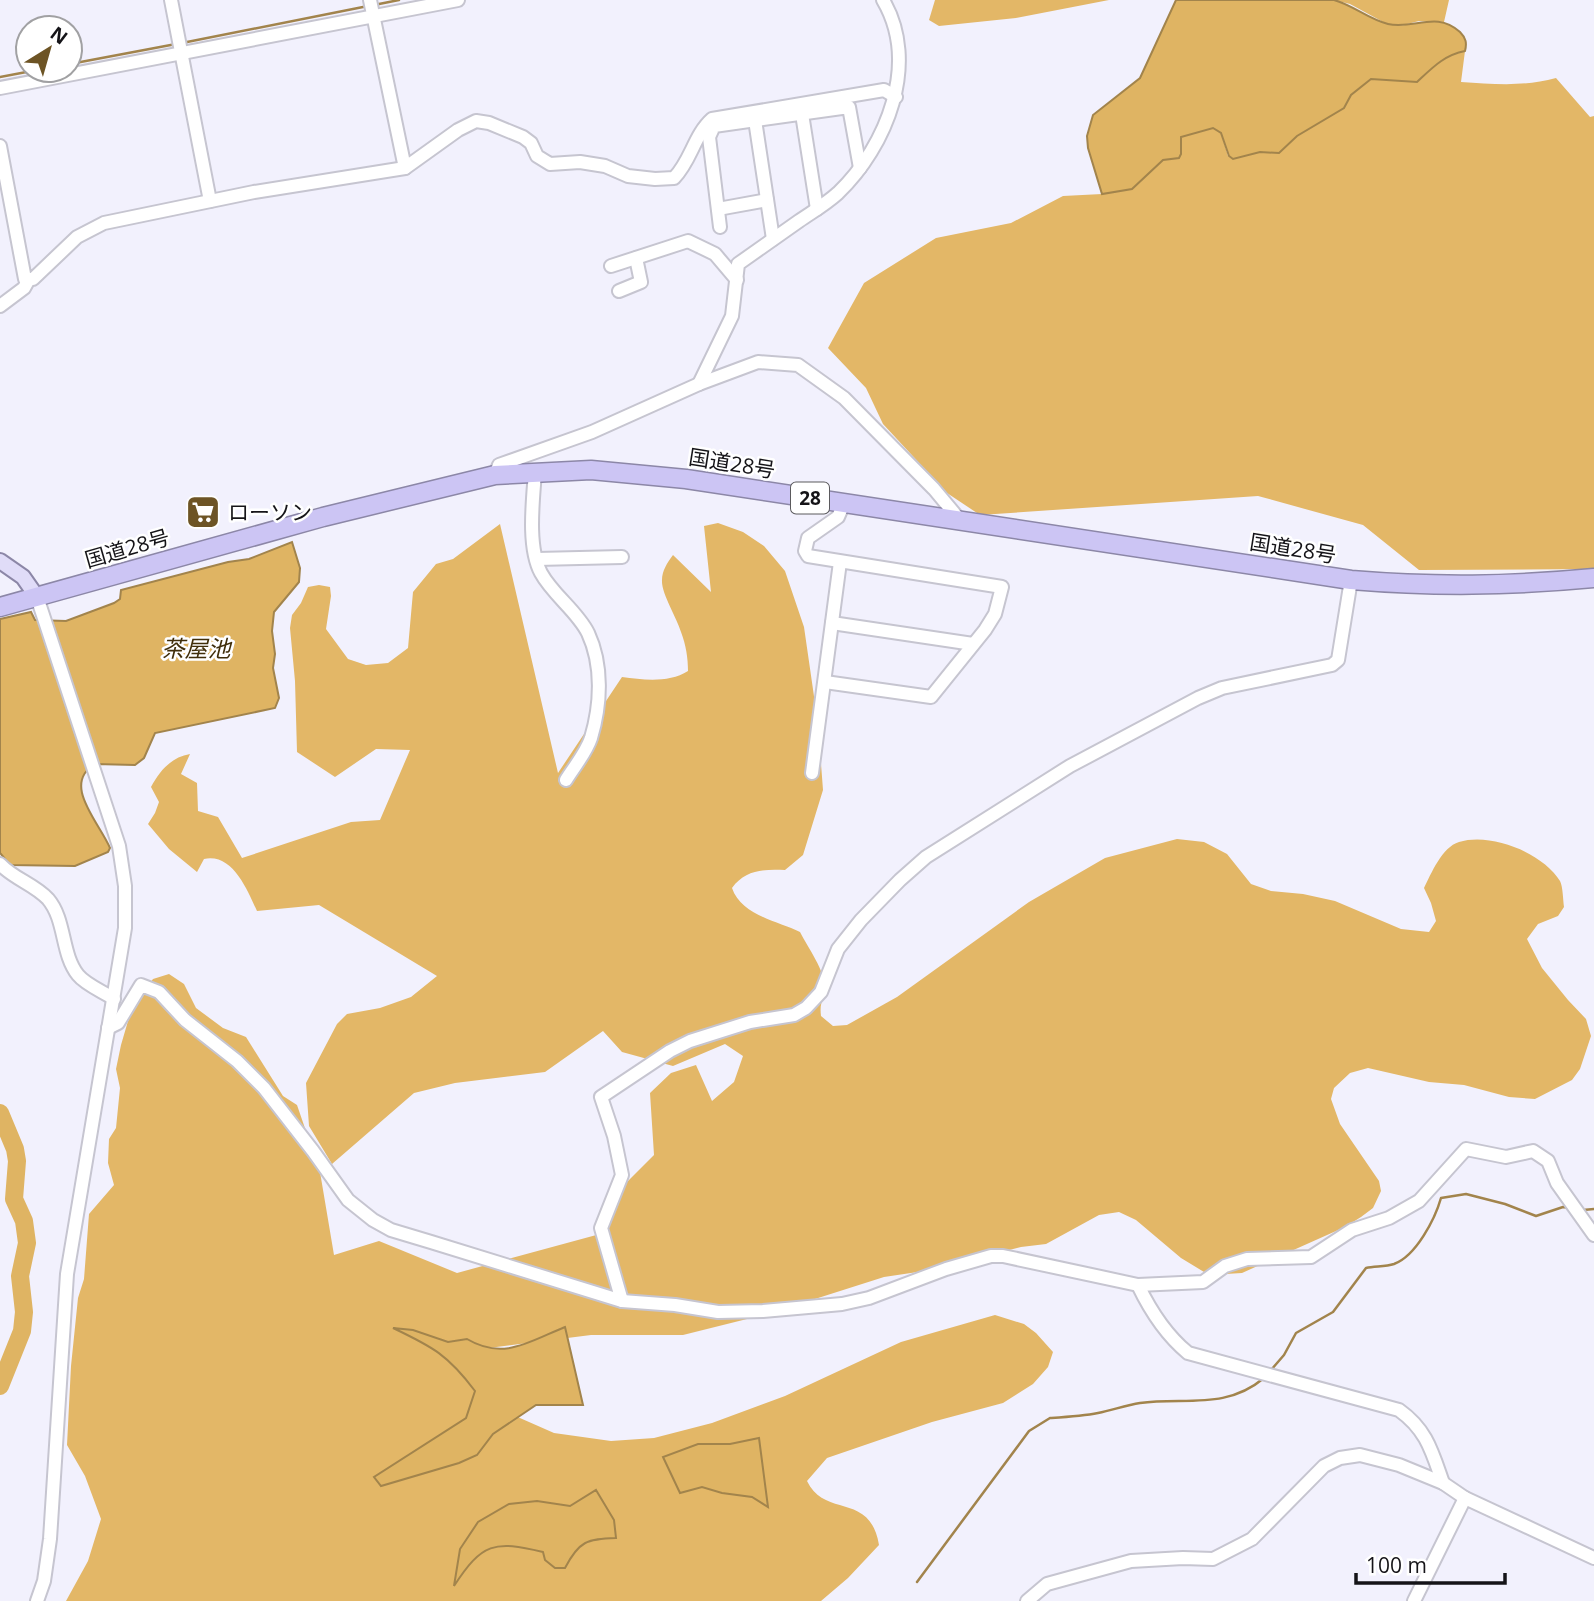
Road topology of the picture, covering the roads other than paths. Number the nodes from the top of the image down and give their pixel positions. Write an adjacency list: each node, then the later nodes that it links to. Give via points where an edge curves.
1 (171, 0): 5 (street)
2 (458, 0): 4 (street)
3 (883, 0): 7 (street, via 896,31)
4 (372, 9): 5 (street); 11 (street)
5 (180, 47): 6 (street); 14 (street)
6 (0, 88)
7 (895, 97): 11 (street, via 884,90 712,119 674,178 628,176 580,162 550,164 537,156 523,137 476,121); 12 (street)
8 (802, 114): 9 (street); 12 (street, via 849,107); 16 (street)
9 (755, 120): 13 (street); 15 (street, via 714,126 709,137)
10 (0, 146): 21 (street, via 24,279)
11 (405, 168): 14 (street)
12 (860, 168): 16 (street)
13 (767, 200): 15 (street); 18 (street)
14 (210, 201): 21 (street, via 104,223 77,237)
15 (718, 209): 17 (street)
16 (817, 209): 18 (street)
17 (720, 227)
18 (773, 239): 22 (street, via 738,264)
19 (636, 258): 20 (street); 22 (street, via 688,241 715,254); 23 (street, via 641,282)
20 (611, 266)
21 (29, 279): 24 (street)
22 (737, 280): 25 (street, via 732,316)
23 (619, 290)
24 (0, 306)
25 (699, 384): 27 (street, via 592,432 499,465); 29 (street, via 758,362 798,365 844,398)
26 (535, 472): 27 (highway, 国道28号 / 28); 28 (highway, 国道28号 / 28, via 647,474); 31 (street, via 532,511)
27 (495, 475): 36 (highway, 国道28号 / 28, via 323,517)
28 (844, 503): 29 (highway, 国道28号 / 28); 33 (street, via 838,517 808,538 805,551 808,556)
29 (959, 519): 35 (highway, 国道28号 / 28)
30 (622, 557): 31 (street)
31 (537, 559): 42 (street, via 540,572 587,632 597,662 600,688 591,740)
32 (0, 561): 36 (main road, via 23,577)
33 (840, 562): 38 (street); 39 (street, via 1002,587 995,614)
34 (1594, 578): 35 (highway, 国道28号 / 28, via 1475,586)
35 (1351, 580): 48 (street, via 1338,660 1332,665 1222,688 1070,766 926,857 900,880 838,949 821,992 806,1008 690,1041 601,1097 622,1175 601,1228)
36 (37, 597): 37 (highway, 国道28号 / 28); 44 (street, via 119,846 125,928)
37 (0, 607)
38 (832, 623): 39 (street); 40 (street)
39 (973, 644): 40 (street, via 931,697)
40 (825, 682): 41 (street)
41 (812, 772)
42 (566, 780)
43 (0, 864): 44 (street, via 48,899 78,975)
44 (114, 999): 45 (street)
45 (108, 1028): 48 (street, via 118,1024 141,985 159,992 264,1088 340,1192 373,1220 407,1237); 52 (street, via 67,1274 50,1539)
46 (1594, 1235): 47 (street, via 1557,1183 1548,1161 1533,1151 1506,1157 1466,1149 1419,1201 1389,1218 1352,1230 1311,1257 1247,1259 1226,1266 1203,1282)
47 (1138, 1285): 48 (street, via 991,1256 869,1298 822,1307 718,1312); 49 (street, via 1148,1307 1188,1353 1399,1410 1416,1423)
48 (622, 1301)
49 (1443, 1483): 50 (street); 53 (street, via 1360,1455 1340,1458 1324,1466 1252,1539 1213,1559 1131,1561 1047,1584)
50 (1465, 1499): 51 (street); 54 (street)
51 (1594, 1559)
52 (37, 1601)
53 (1027, 1601)
54 (1414, 1601)

